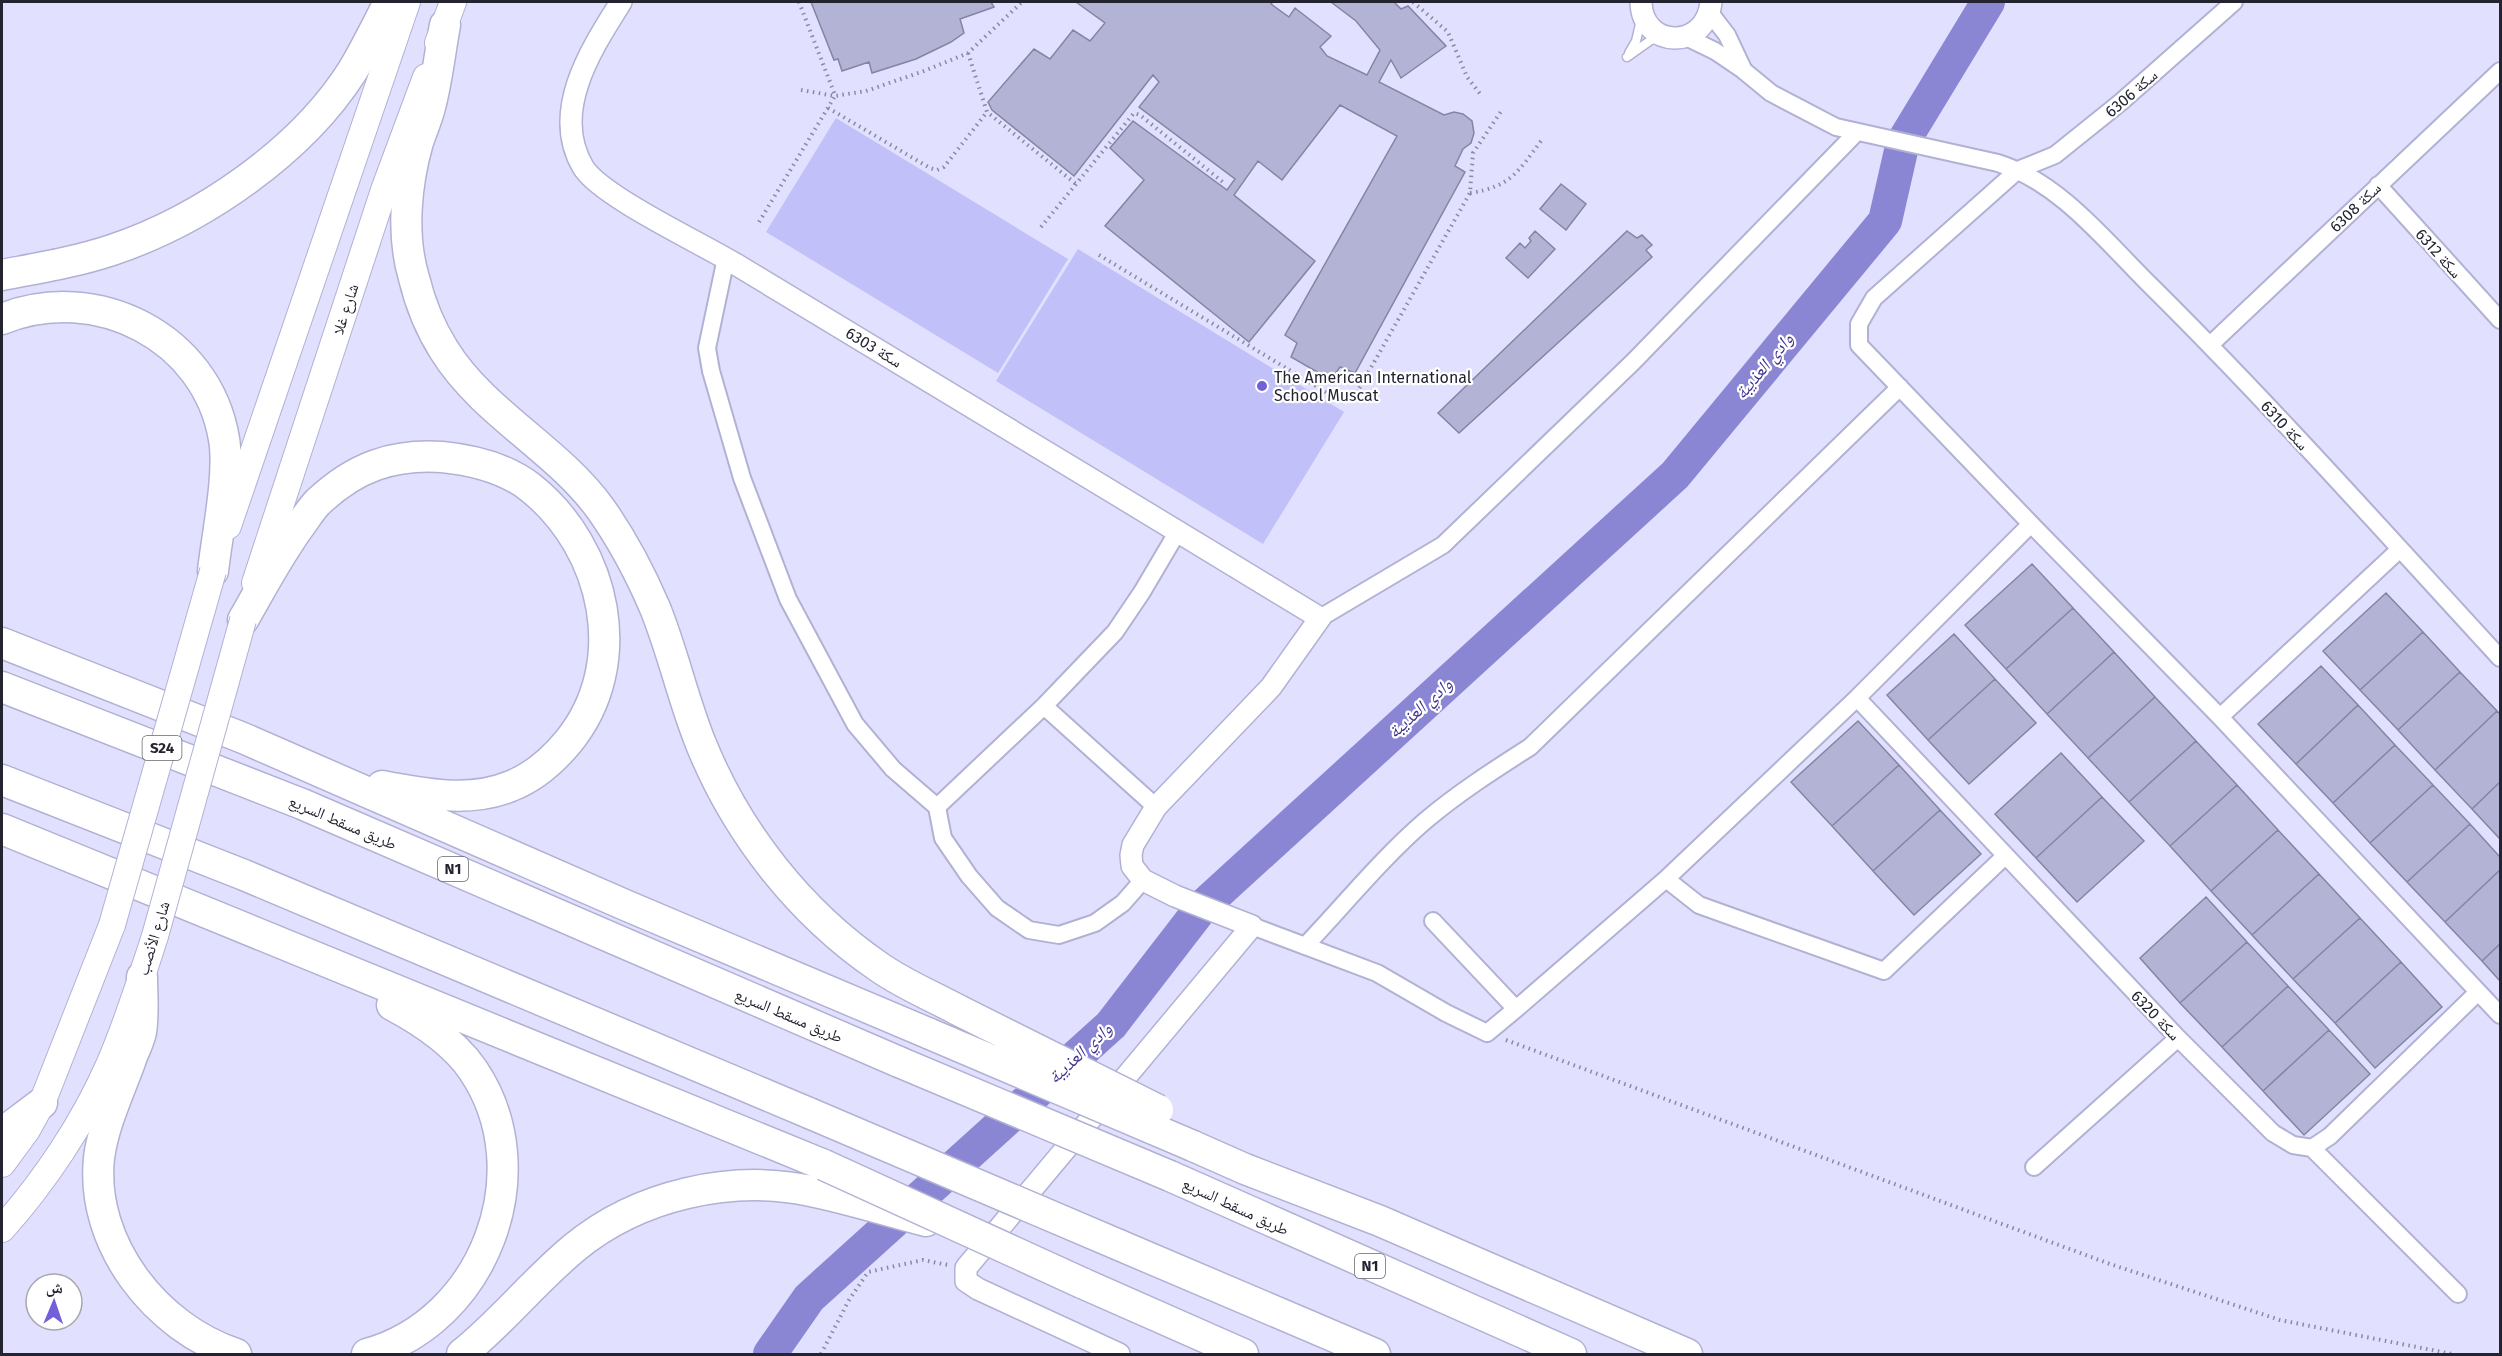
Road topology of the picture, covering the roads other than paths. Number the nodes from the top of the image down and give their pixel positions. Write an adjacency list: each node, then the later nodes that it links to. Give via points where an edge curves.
1 (389, 2): 15 (highway, via 352,70 321,112 292,141 234,187 182,220 115,249)
2 (407, 2): 23 (main road)
3 (621, 2): 14 (street, سكة 6303, via 600,36 572,102 573,138 583,166 595,181 615,195)
4 (2234, 2): 12 (street, سكة 6306, via 2055,155)
5 (1641, 5): 8 (street, via 1652,29); 8 (lane, via 1636,40 1627,57 1651,40)
6 (1710, 7): 8 (street, via 1697,32); 9 (street)
7 (449, 13): 25 (main road, شارع غلا, via 384,189); 53 (highway, bridge, via 408,186 413,276 424,308 440,342 471,384 576,481 599,507 627,551 655,608 702,747 757,846 822,921 881,969)
8 (1677, 37): 9 (street, سكة 6310)
9 (1743, 70): 11 (street, سكة 6310, via 1771,93 1836,127)
10 (2500, 71): 13 (street, سكة 6308)
11 (1856, 133): 12 (street, سكة 6310); 24 (street, via 1633,362 1443,546)
12 (2018, 170): 18 (street, سكة 6310, via 2062,199); 19 (street, سكة 6306, via 1874,298 1859,324 1859,345)
13 (2378, 185): 17 (street, سكة 6312); 18 (street, سكة 6308)
14 (726, 258): 21 (street, سكة 6303); 36 (street, via 707,348 711,371 742,478 788,599 855,724 893,769)
15 (2, 275)
16 (2, 319): 23 (highway, via 55,306 103,310 159,335 189,363 213,400 225,442)
17 (2500, 320)
18 (2210, 345): 22 (street, سكة 6310)
19 (1900, 387): 20 (street, سكة 6306); 45 (street, via 1530,747 1425,821)
20 (2031, 524): 31 (street); 33 (street, سكة 6306)
21 (1178, 531): 24 (street, سكة 6303); 32 (street, via 1115,632)
22 (2400, 549): 28 (street, سكة 6310); 33 (street)
23 (213, 571): 51 (main road, S24, bridge, via 112,925)
24 (1320, 618): 37 (street, via 1271,687)
25 (243, 620): 34 (highway, via 284,547 317,503 350,477 374,464 401,457 482,464 530,487 569,530 596,581 604,628 604,660 597,689 580,725 555,758 511,787 477,795 413,792); 46 (main road, شارع الأنصب / S24, bridge)
26 (2, 631): 29 (highway)
27 (2, 643): 29 (highway)
28 (2500, 658)
29 (75, 671): 34 (highway)
30 (2, 687): 66 (highway, طريق مسقط السريع / N1, bridge, via 302,804 1170,1176)
31 (1857, 698): 39 (street, سكة 6320); 40 (street)
32 (1044, 706): 36 (street); 37 (street)
33 (2220, 717): 47 (street, سكة 6306)
34 (283, 755): 53 (highway, bridge, via 930,1034)
35 (2, 780): 65 (highway, bridge, via 244,875)
36 (937, 807): 41 (street, via 943,838 969,876 997,909 1029,930 1059,935 1095,923 1124,903)
37 (1156, 807): 41 (street, via 1131,855 1132,866)
38 (2, 832): 43 (highway)
39 (2006, 856): 40 (street, via 1884,971 1699,906); 50 (street, سكة 6320)
40 (1666, 879): 48 (street)
41 (1143, 880): 44 (street)
42 (1433, 921): 48 (street)
43 (229, 922): 57 (highway); 61 (highway, via 412,1016 441,1036 474,1071 499,1130 501,1201 481,1261 436,1317 415,1332)
44 (1252, 926): 45 (street); 63 (street, via 966,1268 966,1281 978,1289)
45 (1305, 946): 48 (street, via 1377,973 1487,1034)
46 (142, 977): 58 (main road, شارع الأنصب / S24, via 109,1066 72,1133); 60 (highway, via 141,1032 99,1158 104,1210 119,1253 153,1302 195,1336)
47 (2478, 992): 49 (street, سكة 6306); 54 (street, via 2330,1136)
48 (1516, 1009)
49 (2500, 1015)
50 (2178, 1038): 54 (street, سكة 6320, via 2273,1133 2293,1145); 56 (street)
51 (42, 1103): 52 (highway); 55 (main road, S24)
52 (2, 1133)
53 (1197, 1139): 67 (highway)
54 (2312, 1148): 59 (street)
55 (2, 1164)
56 (2034, 1167)
57 (817, 1178): 62 (highway, via 774,1187 718,1188 666,1199 621,1218 576,1246); 64 (highway, bridge, via 970,1232)
58 (2, 1229)
59 (2458, 1294)
60 (236, 1354)
61 (367, 1354)
62 (462, 1354)
63 (1119, 1354)
64 (1243, 1354)
65 (1375, 1354)
66 (1571, 1354)
67 (1687, 1354)

